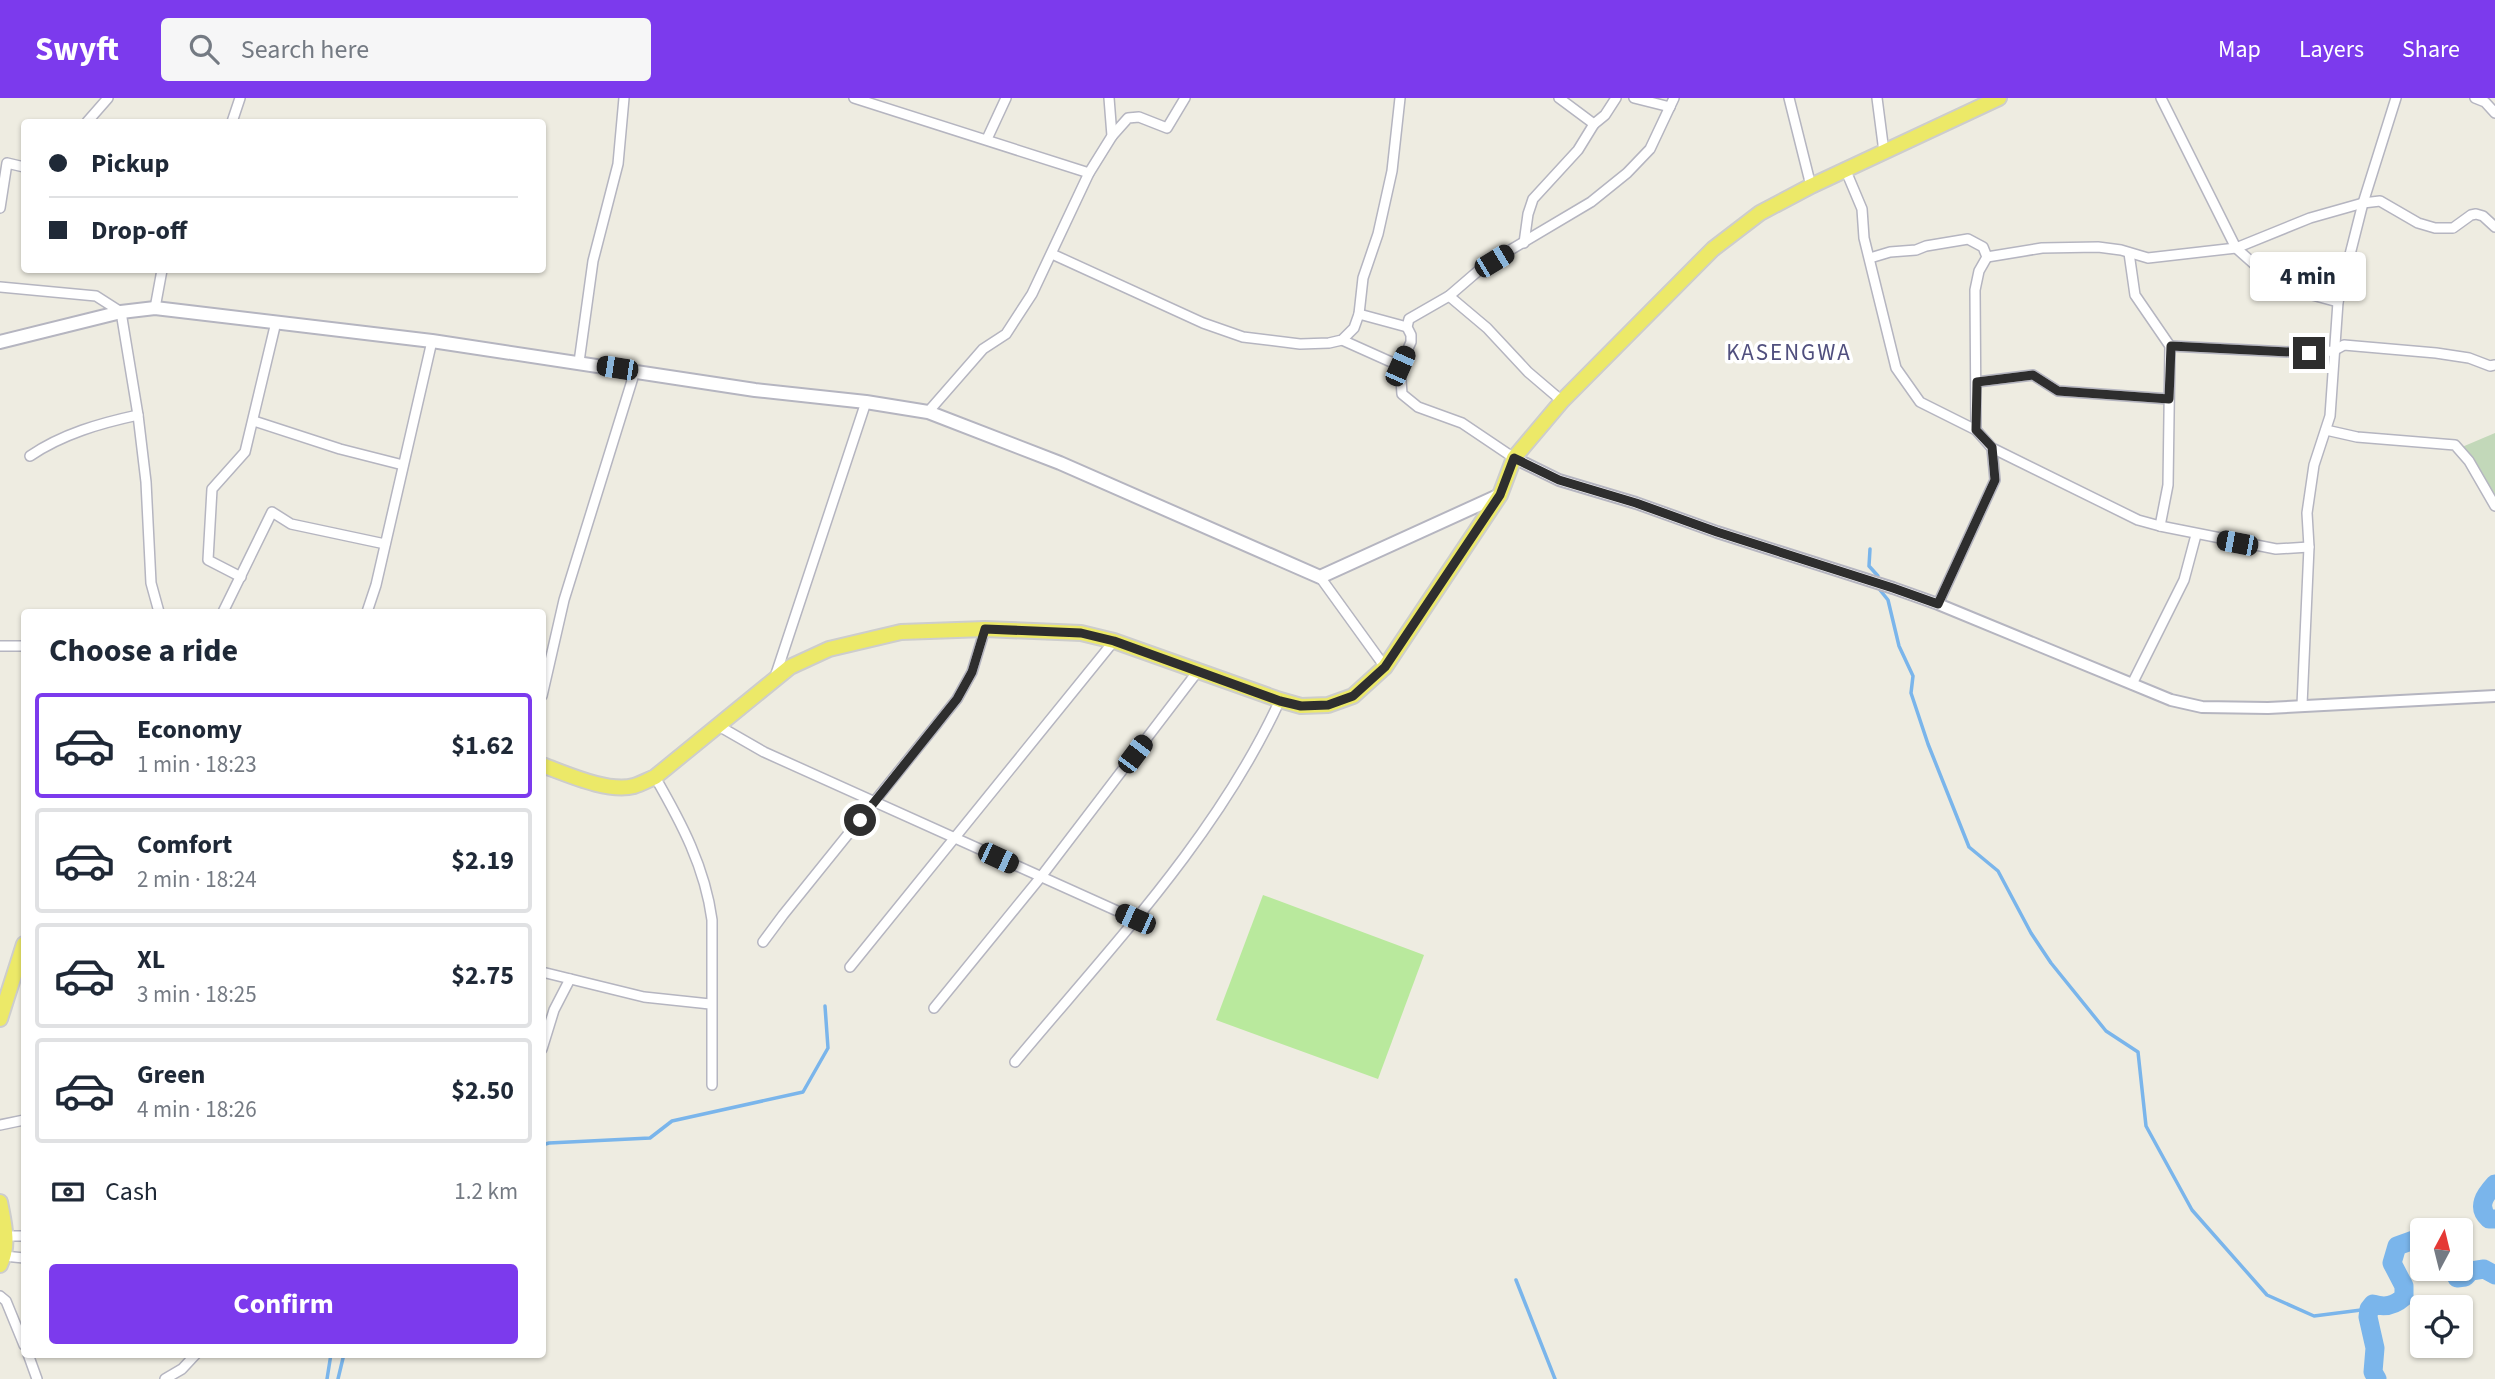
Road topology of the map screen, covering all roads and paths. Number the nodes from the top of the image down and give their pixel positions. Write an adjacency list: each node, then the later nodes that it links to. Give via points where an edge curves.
1 (108, 98): 20 (street)
2 (240, 98): 21 (street)
3 (624, 98): 54 (street, via 618,164 593,261)
4 (854, 98): 24 (street)
5 (1006, 98): 24 (street)
6 (1109, 98): 23 (street)
7 (1185, 98): 23 (street, via 1167,128 1139,117 1128,118)
8 (1400, 98): 46 (street, via 1392,171 1363,278)
9 (1559, 98): 22 (street)
10 (1616, 98): 22 (street)
11 (1634, 98): 18 (street)
12 (1789, 98): 29 (street)
13 (1877, 98): 25 (street)
14 (1999, 98): 25 (main road)
15 (2161, 98): 35 (street)
16 (2396, 98): 31 (street)
17 (2475, 98): 19 (street)
18 (1672, 103): 34 (street, via 1650,149 1627,173 1591,202)
19 (2495, 111)
20 (90, 119)
21 (234, 119)
22 (1594, 124): 34 (street, via 1578,150 1533,199)
23 (1112, 136): 28 (street)
24 (987, 139): 28 (street)
25 (1884, 152): 27 (main road)
26 (21, 166): 30 (street, via 7,163)
27 (1846, 172): 29 (main road); 39 (street, via 1862,209)
28 (1089, 173): 37 (street)
29 (1811, 186): 60 (main road, via 1760,213 1713,249)
30 (2, 188): 32 (street)
31 (2363, 202): 33 (street, via 2380,201 2435,228 2453,228 2476,214); 35 (street); 43 (street)
32 (0, 208)
33 (2495, 227)
34 (1524, 243): 42 (street, via 1485,265)
35 (2236, 248): 36 (street, via 2148,258); 43 (street, via 2263,272 2294,290)
36 (2129, 253): 38 (street, via 2098,247 2042,248); 52 (street, via 2135,295)
37 (1052, 254): 49 (street, via 1243,337 1300,344); 62 (street, via 1006,334 983,349)
38 (1987, 257): 39 (street, via 1983,247 1968,239); 58 (street, via 1975,290)
39 (1870, 258): 65 (street, via 1896,368 1920,402)
40 (161, 273): 44 (street)
41 (0, 287): 45 (street, via 96,296)
42 (1449, 296): 48 (street, via 1416,313); 60 (street)
43 (2338, 302): 53 (street)
44 (155, 308): 45 (main road); 47 (main road)
45 (121, 312): 51 (main road); 63 (street)
46 (1359, 314): 48 (street); 49 (street)
47 (276, 322): 50 (main road); 64 (street)
48 (1408, 327): 56 (street, via 1411,342)
49 (1342, 340): 56 (street)
50 (432, 341): 54 (main road); 70 (street)
51 (0, 342)
52 (2171, 346): 53 (street); 59 (street)
53 (2333, 351): 55 (street, via 2344,345 2436,353); 66 (street)
54 (579, 362): 57 (main road)
55 (2495, 365)
56 (1400, 366): 69 (street, via 1402,394 1418,407 1462,423)
57 (635, 371): 61 (main road); 90 (street, via 564,600)
58 (1977, 382): 59 (street, via 2033,375 2058,391); 65 (street)
59 (2169, 399): 73 (street, via 2168,485)
60 (1562, 401): 69 (main road)
61 (866, 402): 62 (main road); 89 (street)
62 (928, 412): 78 (main road, via 1060,463)
63 (138, 415): 68 (street, via 102,423 47,444); 80 (street, via 151,583)
64 (254, 421): 70 (street); 77 (street, via 245,452 212,489 208,560)
65 (1976, 430): 67 (street)
66 (2326, 430): 72 (street, via 2455,445); 76 (street, via 2314,465 2307,513)
67 (1992, 447): 73 (street, via 2138,520); 79 (street, via 1995,480)
68 (30, 456)
69 (1514, 458): 71 (main road); 79 (street, via 1559,480)
70 (403, 465): 75 (street)
71 (1500, 495): 78 (main road); 87 (main road)
72 (2495, 506)
73 (2160, 526): 74 (street)
74 (2196, 535): 76 (street, via 2276,549); 91 (street, via 2185,580)
75 (385, 544): 77 (street, via 291,524 272,512); 82 (street)
76 (2309, 547): 95 (street)
77 (240, 577): 81 (street)
78 (1320, 577): 87 (street)
79 (1938, 604): 91 (street)
80 (158, 609)
81 (224, 609)
82 (368, 609)
83 (985, 629): 84 (main road, via 1081,633); 89 (main road, via 901,632 853,643 829,649); 99 (street, via 972,672 957,699)
84 (1114, 641): 88 (main road); 100 (street)
85 (0, 646): 86 (street)
86 (21, 646)
87 (1385, 667): 94 (main road, via 1353,696 1328,705)
88 (1198, 671): 94 (main road); 101 (street)
89 (775, 678): 96 (main road)
90 (546, 679)
91 (2132, 684): 95 (street, via 2202,707)
92 (2495, 687): 93 (street)
93 (2491, 696): 95 (street)
94 (1280, 701): 102 (street, via 1263,737 1186,857)
95 (2302, 705)
96 (717, 725): 98 (main road); 99 (street)
97 (546, 766): 98 (main road, via 621,787)
98 (655, 777): 108 (street, via 684,827 708,894 712,920)
99 (876, 802): 100 (street); 103 (street)
100 (956, 839): 101 (street); 105 (street)
101 (1040, 878): 102 (street); 109 (street)
102 (1135, 919): 112 (street)
103 (763, 942)
104 (21, 953): 110 (main road)
105 (850, 967)
106 (546, 973): 107 (street)
107 (570, 979): 108 (street, via 644,997); 111 (street)
108 (710, 1004): 113 (street)
109 (934, 1008)
110 (0, 1019)
111 (546, 1036)
112 (1015, 1062)
113 (712, 1085)
114 (21, 1121): 115 (street)
115 (0, 1125)
116 (0, 1202): 118 (main road)
117 (21, 1238): 118 (street)
118 (3, 1251): 119 (street)
119 (21, 1257)
120 (0, 1296): 121 (street)
121 (21, 1338)
122 (29, 1358): 124 (street)
123 (193, 1358): 125 (street)
124 (37, 1379)
125 (165, 1379)

